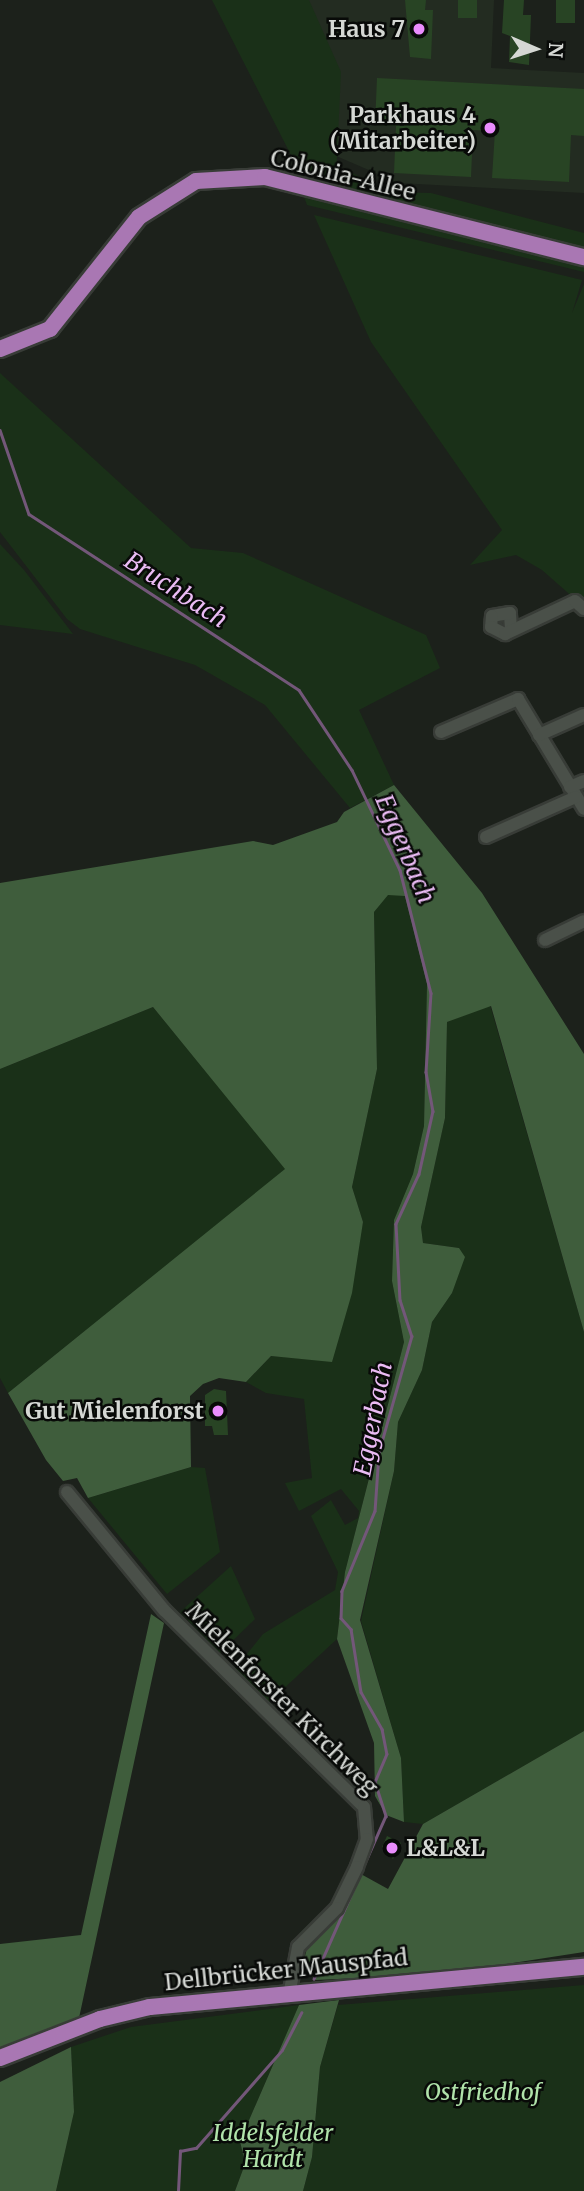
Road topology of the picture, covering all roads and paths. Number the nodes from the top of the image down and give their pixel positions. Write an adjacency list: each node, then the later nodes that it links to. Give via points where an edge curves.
1 (584, 257): 2 (main road, Colonia-Allee, via 265,177 196,181 139,217 65,315 29,340)
2 (0, 349)
3 (584, 609): 4 (street, via 575,601)
4 (512, 629)
5 (584, 715): 7 (street)
6 (441, 732): 7 (street, via 517,699)
7 (539, 735): 9 (street)
8 (584, 781): 9 (street)
9 (573, 792): 10 (street); 11 (street)
10 (584, 809)
11 (486, 837)
12 (584, 921): 13 (street)
13 (545, 940)
14 (67, 1492): 16 (street, Mielenforster Kirchweg, via 164,1610 364,1807 367,1839 357,1867 337,1908 298,1947)
15 (584, 1966): 16 (main road, Dellbrücker Mauspfad)
16 (290, 1990): 17 (main road, Dellbrücker Mauspfad, via 118,2013)
17 (0, 2058)

